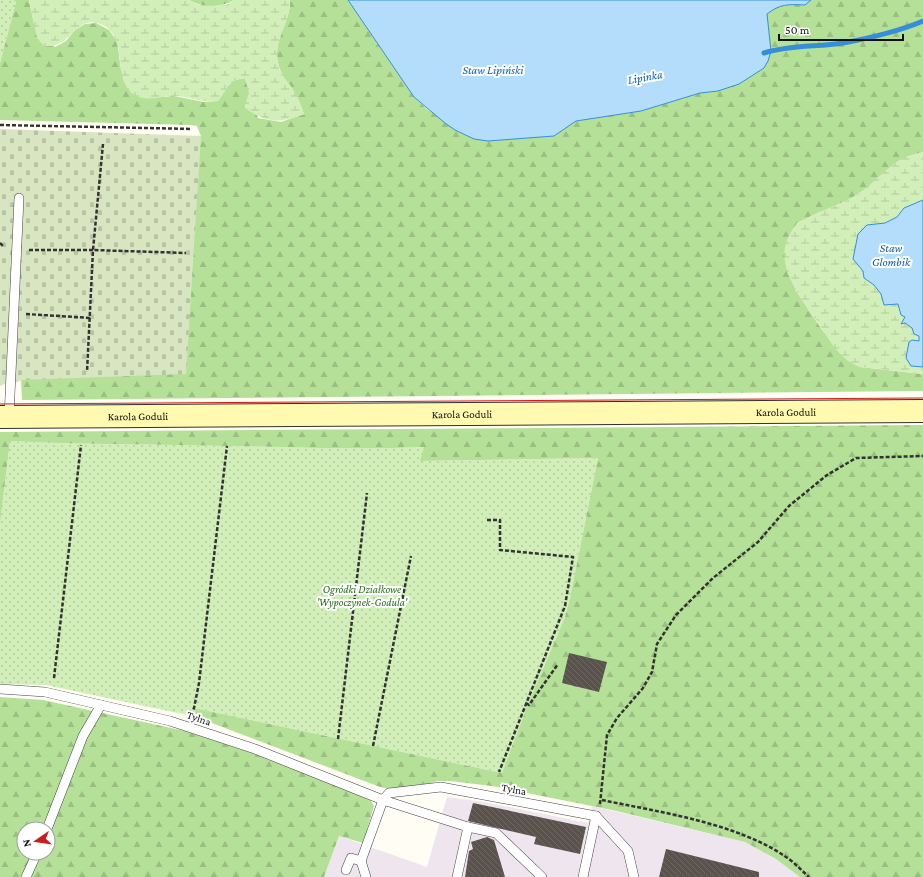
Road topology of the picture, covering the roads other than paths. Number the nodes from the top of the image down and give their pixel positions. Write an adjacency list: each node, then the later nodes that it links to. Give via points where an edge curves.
1 (19, 198): 3 (lane, via 14,313)
2 (923, 412): 3 (main road, Karola Goduli)
3 (5, 417)
4 (0, 690): 5 (lane, Tylna, via 44,692)
5 (101, 705): 6 (lane, Tylna, via 185,726); 8 (lane, via 83,736)
6 (383, 800): 7 (lane, Tylna, via 389,793 441,787); 9 (lane, Tylna); 11 (lane)
7 (596, 816): 17 (lane); 18 (lane, via 628,851)
8 (50, 821)
9 (468, 827): 15 (lane); 16 (lane, Tylna, via 496,833)
10 (33, 861): 13 (lane)
11 (361, 861): 12 (lane, via 351,858); 14 (lane)
12 (346, 870)
13 (26, 877)
14 (366, 877)
15 (457, 877)
16 (542, 877)
17 (582, 877)
18 (634, 877)

